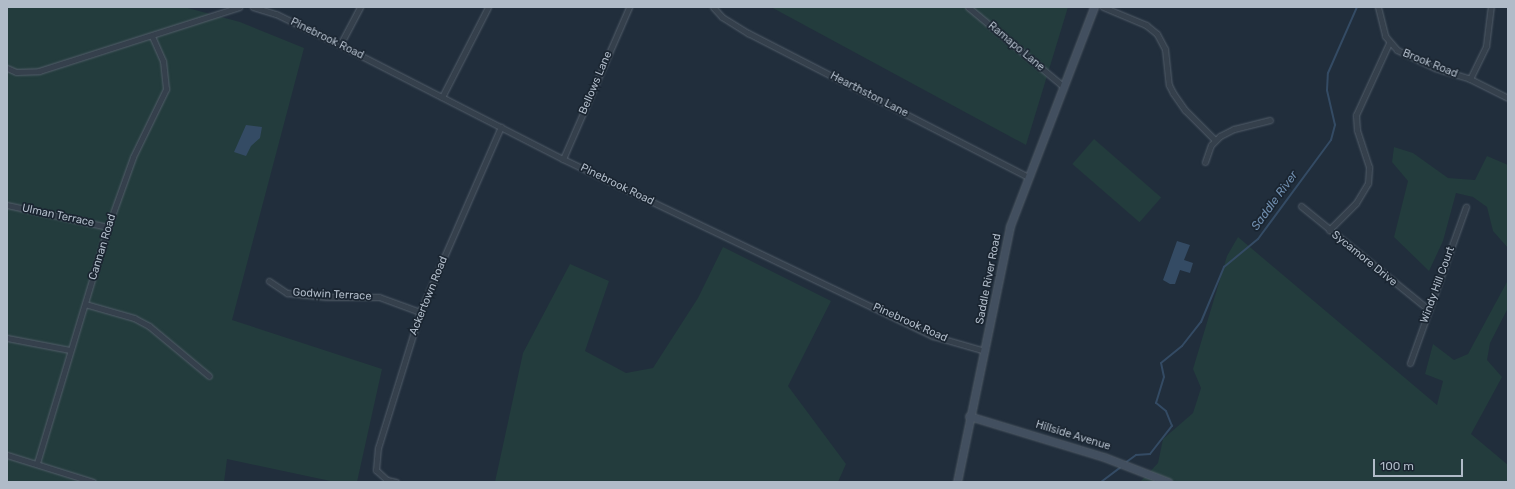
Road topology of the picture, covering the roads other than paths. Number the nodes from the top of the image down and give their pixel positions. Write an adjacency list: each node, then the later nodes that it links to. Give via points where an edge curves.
1 (239, 7): 12 (street)
2 (253, 7): 14 (street, Pinebrook Road, via 276,14)
3 (360, 7): 14 (street)
4 (488, 7): 18 (street)
5 (629, 7): 23 (street, Bellows Lane)
6 (713, 7): 25 (street, Hearthston Lane, via 722,17 748,33)
7 (968, 7): 17 (street, Ramapo Lane)
8 (1094, 7): 17 (main road, Saddle River Road)
9 (1103, 7): 22 (street, via 1146,24 1158,34 1166,49 1169,85 1173,93 1185,110)
10 (1378, 7): 13 (street, Brook Road, via 1382,29)
11 (1491, 7): 16 (street, via 1486,46)
12 (152, 36): 15 (street, via 39,72 16,72); 29 (street, Cannan Road, via 163,61 166,89 133,157)
13 (1389, 42): 16 (street, Brook Road, via 1397,50 1417,61); 30 (street, via 1356,115 1357,130 1368,158 1368,183 1356,203)
14 (340, 45): 18 (street, Pinebrook Road)
15 (7, 68)
16 (1470, 79): 19 (street, Brook Road)
17 (1064, 87): 25 (main road, Saddle River Road)
18 (442, 97): 21 (street, Pinebrook Road)
19 (1508, 98)
20 (1270, 120): 22 (street, via 1234,129)
21 (501, 127): 23 (street, Pinebrook Road); 34 (street, Ackertown Road)
22 (1215, 140): 24 (street, via 1207,152)
23 (563, 159): 37 (street, Pinebrook Road, via 934,336)
24 (1205, 162)
25 (1028, 177): 37 (main road, Saddle River Road, via 1010,226)
26 (7, 205): 29 (street, Ulman Terrace)
27 (1301, 206): 30 (street, Sycamore Drive)
28 (1466, 207): 33 (street, Windy Hill Court)
29 (108, 227): 32 (street, Cannan Road)
30 (1329, 230): 33 (street, Sycamore Drive)
31 (269, 281): 34 (street, Godwin Terrace, via 287,293 327,297 379,297)
32 (85, 304): 36 (street, Cannan Road); 39 (street, via 150,326)
33 (1429, 310): 38 (street, Windy Hill Court)
34 (420, 312): 44 (street, Ackertown Road, via 375,463 380,476)
35 (7, 338): 36 (street)
36 (70, 350): 42 (street, Cannan Road)
37 (986, 351): 40 (main road, Saddle River Road)
38 (1410, 363)
39 (209, 376)
40 (969, 416): 45 (main road, Saddle River Road); 46 (main road, Hillside Avenue, via 1104,457)
41 (7, 455): 42 (street)
42 (37, 463): 43 (street)
43 (93, 482)
44 (396, 482)
45 (957, 482)
46 (1168, 482)

